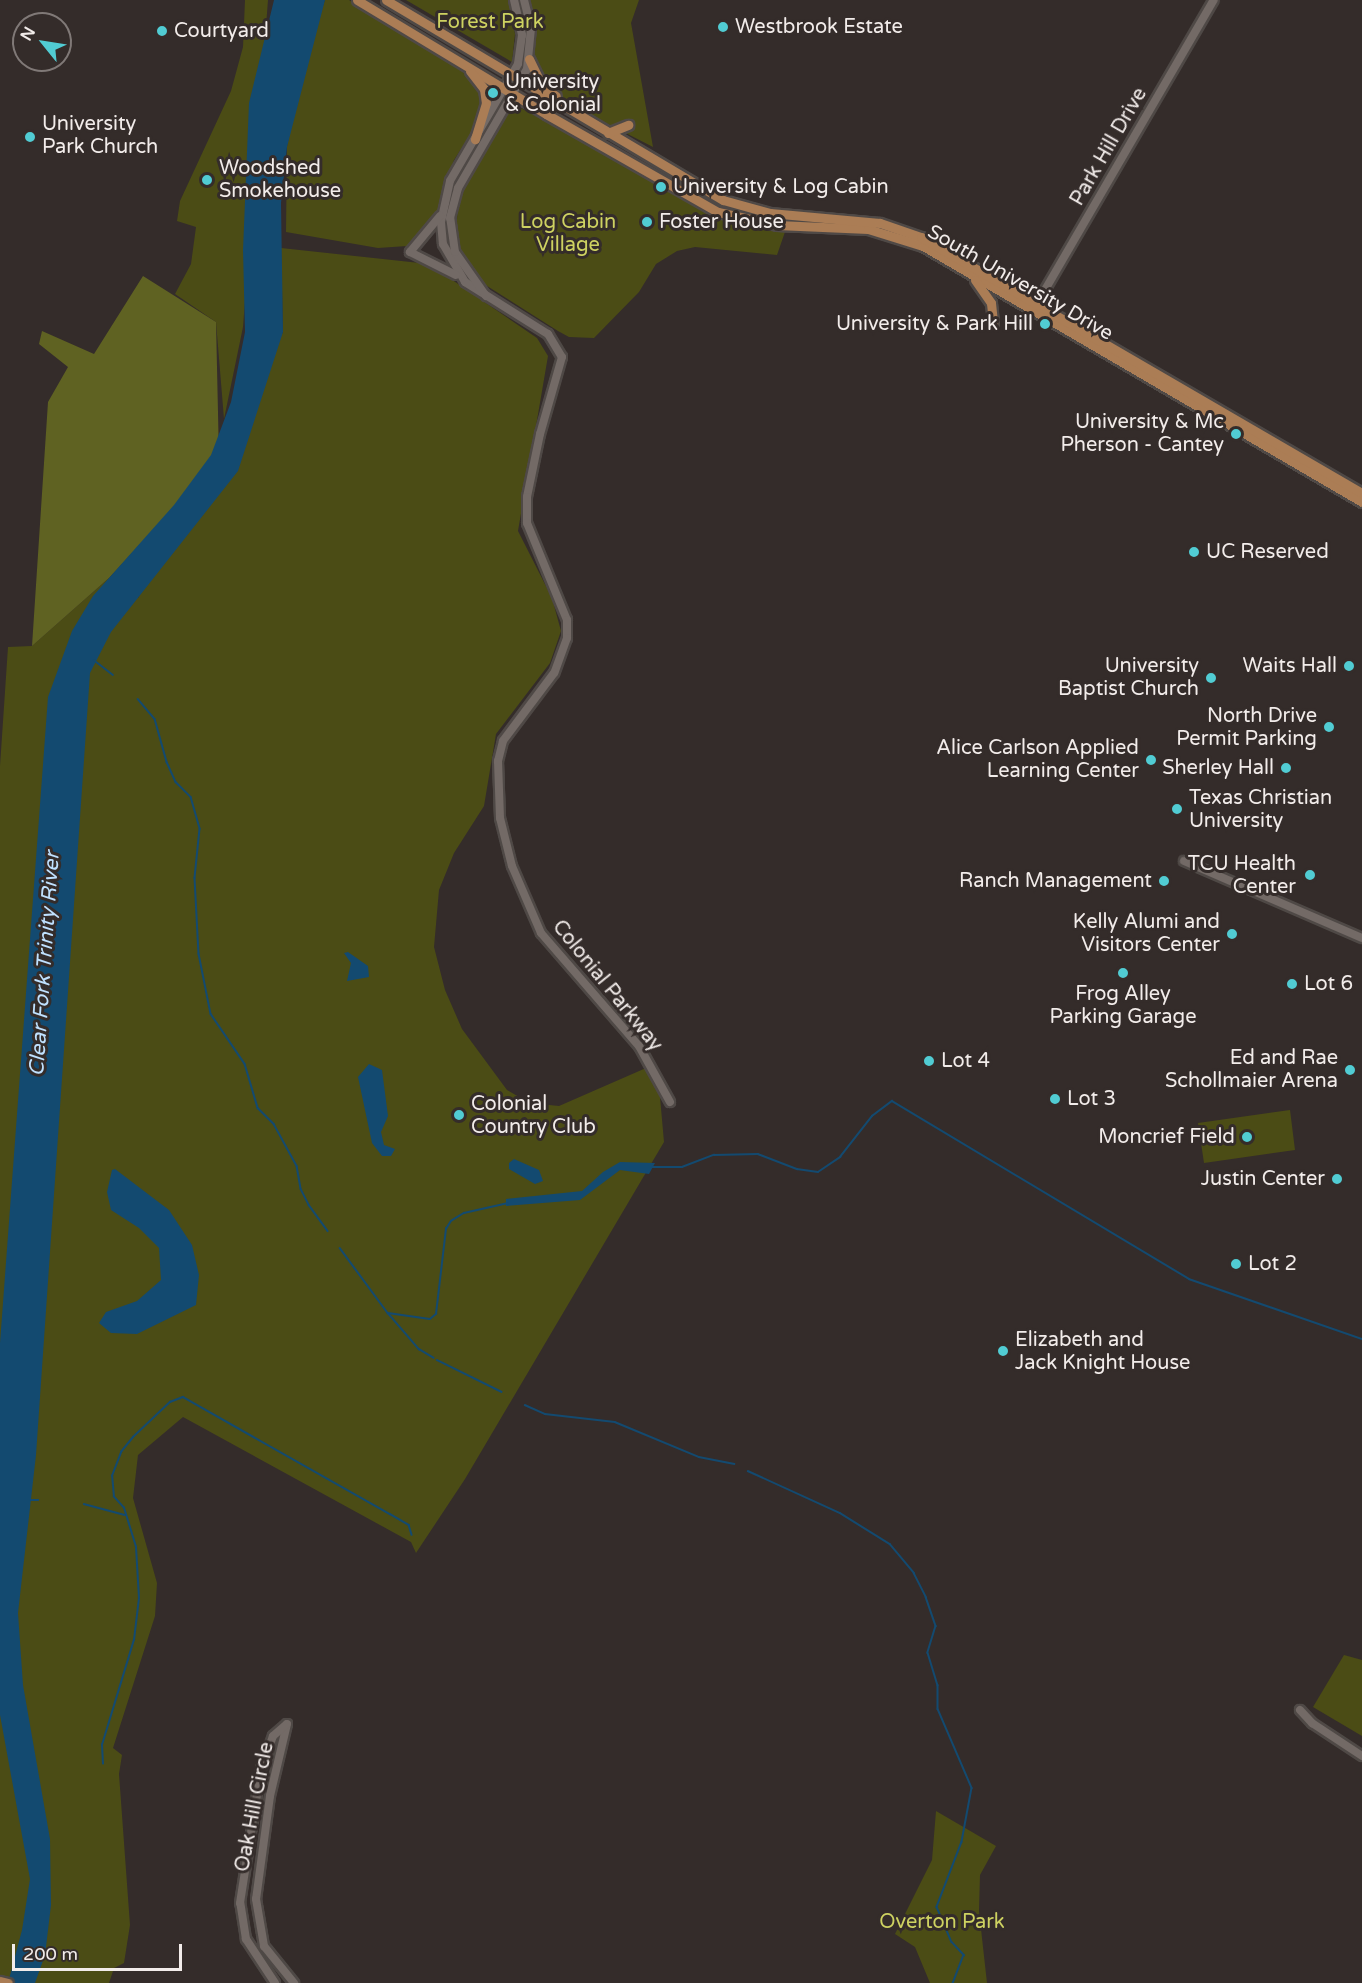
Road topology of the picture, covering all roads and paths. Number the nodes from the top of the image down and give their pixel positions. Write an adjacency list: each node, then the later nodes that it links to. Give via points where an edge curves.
1 (357, 0): 7 (main road, South University Drive)
2 (386, 0): 8 (main road, South University Drive)
3 (514, 0): 8 (street, via 522,45)
4 (524, 0): 6 (street, via 531,28)
5 (1214, 0): 18 (street, Park Hill Drive)
6 (529, 59): 8 (street); 10 (main road, via 549,92)
7 (462, 63): 9 (main road, South University Drive); 13 (main road, via 486,96 486,113)
8 (516, 80): 9 (street); 10 (main road, South University Drive)
9 (509, 91): 13 (street); 15 (main road, South University Drive, via 718,212 777,225 844,225 885,232 923,246); 17 (street, via 458,188 450,218 460,262)
10 (593, 125): 12 (main road, South University Drive)
11 (628, 125): 12 (main road)
12 (608, 134): 18 (main road, South University Drive, via 740,207 791,216 864,220 908,231)
13 (475, 139): 14 (street, via 450,181)
14 (442, 214): 16 (street, via 442,244); 16 (street, via 410,252)
15 (972, 276): 18 (main road, South University Drive); 19 (main road, via 991,303)
16 (462, 279): 17 (street)
17 (487, 297): 24 (street, Colonial Parkway, via 548,334 562,362 541,433 527,497 526,524 567,620 567,638 554,673 503,741 498,761 500,818 512,866 541,933 639,1046)
18 (1035, 308): 20 (main road, South University Drive); 21 (main road, South University Drive)
19 (993, 323)
20 (1362, 493)
21 (1362, 502)
22 (1184, 861): 23 (street)
23 (1362, 938)
24 (670, 1102)
25 (1300, 1710): 26 (street, via 1311,1723)
26 (1362, 1755)
27 (0, 1981): 28 (main road)
28 (8, 1983)
29 (274, 1983): 30 (street, Oak Hill Circle, via 246,1939 240,1903 261,1769 273,1736 287,1724 270,1796 255,1899 264,1946)
30 (294, 1983)

